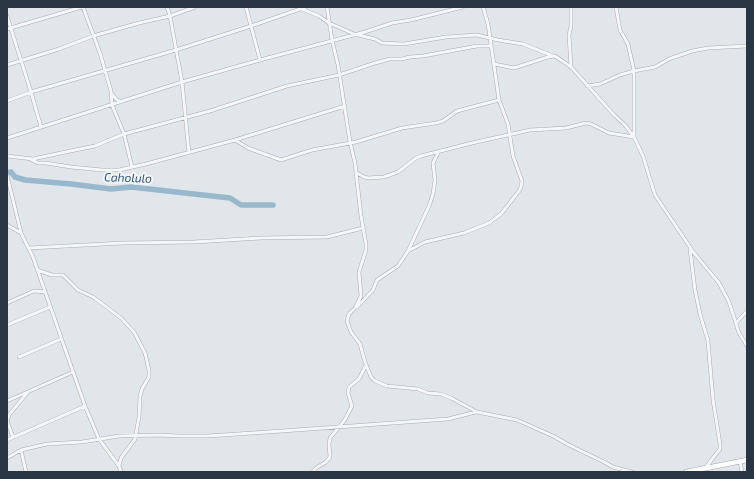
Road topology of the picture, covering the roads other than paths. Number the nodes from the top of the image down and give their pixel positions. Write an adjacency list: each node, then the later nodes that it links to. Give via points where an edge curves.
1 (82, 7): 16 (street); 18 (street)
2 (167, 7): 13 (street)
3 (195, 7): 13 (street)
4 (246, 7): 15 (street)
5 (306, 7): 11 (street)
6 (327, 7): 14 (street)
7 (463, 7): 17 (street)
8 (483, 7): 19 (street)
9 (571, 7): 29 (street)
10 (616, 7): 31 (street, via 620,30 628,44)
11 (302, 9): 14 (street); 15 (street)
12 (7, 16): 16 (street)
13 (170, 16): 18 (street); 23 (street)
14 (330, 23): 17 (street); 20 (street)
15 (251, 26): 23 (street); 25 (street)
16 (9, 28): 26 (street)
17 (354, 34): 19 (street, via 391,44 462,35); 20 (street)
18 (93, 36): 26 (street); 30 (street)
19 (490, 37): 21 (street); 24 (street, via 523,44)
20 (332, 40): 25 (street); 32 (street)
21 (491, 46): 27 (street); 32 (street, via 410,56)
22 (747, 46): 31 (street, via 692,51 655,67)
23 (176, 50): 30 (street); 33 (street)
24 (555, 56): 27 (street, via 514,68); 29 (street)
25 (260, 60): 33 (street)
26 (21, 61): 28 (street); 36 (street)
27 (494, 64): 37 (street)
28 (7, 65)
29 (571, 67): 34 (street)
30 (104, 70): 35 (street); 36 (street)
31 (634, 71): 34 (street, via 600,84); 46 (street)
32 (339, 75): 41 (street); 42 (street, via 287,86)
33 (182, 82): 39 (street); 42 (street)
34 (587, 86): 46 (street)
35 (111, 91): 39 (street); 40 (street)
36 (31, 92): 38 (street); 43 (street)
37 (499, 100): 45 (street); 49 (street, via 457,111 440,122 402,128)
38 (7, 101)
39 (121, 102): 40 (street)
40 (112, 105): 43 (street); 44 (street)
41 (345, 106): 48 (street); 49 (street)
42 (185, 117): 44 (street); 51 (street)
43 (41, 127): 47 (street)
44 (124, 134): 53 (street, via 95,146); 54 (street)
45 (510, 134): 46 (street, via 566,128 586,123 609,133); 50 (street); 62 (street, via 514,163 522,184 504,211 488,224 425,242)
46 (634, 137): 60 (street, via 655,195)
47 (7, 138)
48 (235, 140): 49 (street, via 248,148 281,160); 51 (street)
49 (350, 142): 55 (street)
50 (439, 151): 55 (street, via 416,158 398,172 384,177 368,178); 62 (street, via 433,163 433,194)
51 (189, 153): 54 (street)
52 (7, 156): 53 (street)
53 (30, 159): 54 (street, via 38,163 102,170)
54 (132, 167)
55 (357, 172): 58 (street)
56 (7, 175): 59 (street)
57 (7, 225): 59 (street)
58 (363, 228): 61 (street, via 327,237); 67 (street, via 366,250 360,272 361,296)
59 (21, 233): 61 (street)
60 (690, 247): 69 (street, via 719,283); 91 (street, via 695,290 708,341 720,444 720,448)
61 (29, 248): 63 (street)
62 (408, 251): 67 (street, via 398,266 377,280 373,290)
63 (36, 270): 64 (street); 82 (street, via 65,276 78,290 93,297 134,332 145,352 149,374 140,396)
64 (45, 292): 65 (street, via 34,291); 66 (street)
65 (7, 303)
66 (50, 307): 70 (street); 71 (street)
67 (355, 308): 74 (street, via 348,317 348,326 360,344)
68 (747, 311): 69 (street)
69 (736, 323): 72 (street)
70 (7, 325)
71 (61, 339): 73 (street); 75 (street)
72 (747, 346)
73 (19, 357)
74 (366, 365): 79 (street, via 371,377 379,383 441,394); 81 (street, via 361,376 349,387 352,406)
75 (73, 372): 76 (street); 78 (street)
76 (28, 391): 77 (street); 80 (street)
77 (7, 401)
78 (85, 406): 83 (street); 84 (street)
79 (477, 412): 81 (street, via 448,419); 95 (street, via 509,417 613,467)
80 (7, 421): 83 (street)
81 (339, 426): 82 (street, via 208,436); 94 (street, via 329,440 330,457)
82 (136, 436): 84 (street); 90 (street, via 121,458)
83 (13, 437): 85 (street)
84 (99, 439): 86 (street, via 47,444); 90 (street)
85 (7, 440)
86 (21, 450): 87 (street); 92 (street)
87 (7, 458)
88 (747, 460): 89 (main road)
89 (740, 462): 91 (main road); 97 (street)
90 (119, 466): 93 (street)
91 (705, 468): 96 (main road)
92 (26, 472)
93 (121, 472)
94 (313, 472)
95 (632, 472)
96 (686, 472)
97 (742, 472)

